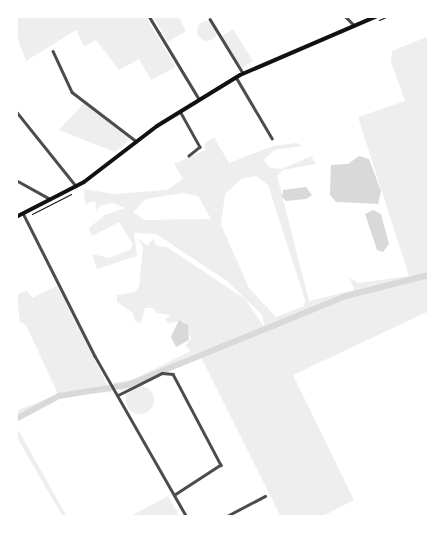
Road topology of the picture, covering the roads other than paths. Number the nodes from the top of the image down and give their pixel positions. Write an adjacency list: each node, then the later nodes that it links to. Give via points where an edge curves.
1 (149, 16): 9 (street)
2 (344, 16): 5 (street)
3 (377, 16): 5 (main road)
4 (210, 19): 7 (street)
5 (354, 25): 7 (main road)
6 (53, 51): 13 (street, via 72,92)
7 (244, 73): 8 (main road)
8 (236, 77): 9 (main road); 12 (street)
9 (199, 99): 11 (main road)
10 (16, 111): 16 (street)
11 (180, 111): 13 (main road); 14 (street, via 200,147)
12 (272, 138)
13 (137, 142): 16 (main road)
14 (189, 156)
15 (16, 180): 17 (street)
16 (76, 186): 17 (main road)
17 (51, 199): 18 (main road)
18 (23, 213): 19 (main road); 20 (street)
19 (16, 217)
20 (118, 395): 21 (street); 21 (street, via 162,373 173,374 222,465)
21 (175, 495): 23 (street)
22 (265, 496): 24 (street)
23 (187, 517)
24 (225, 517)

